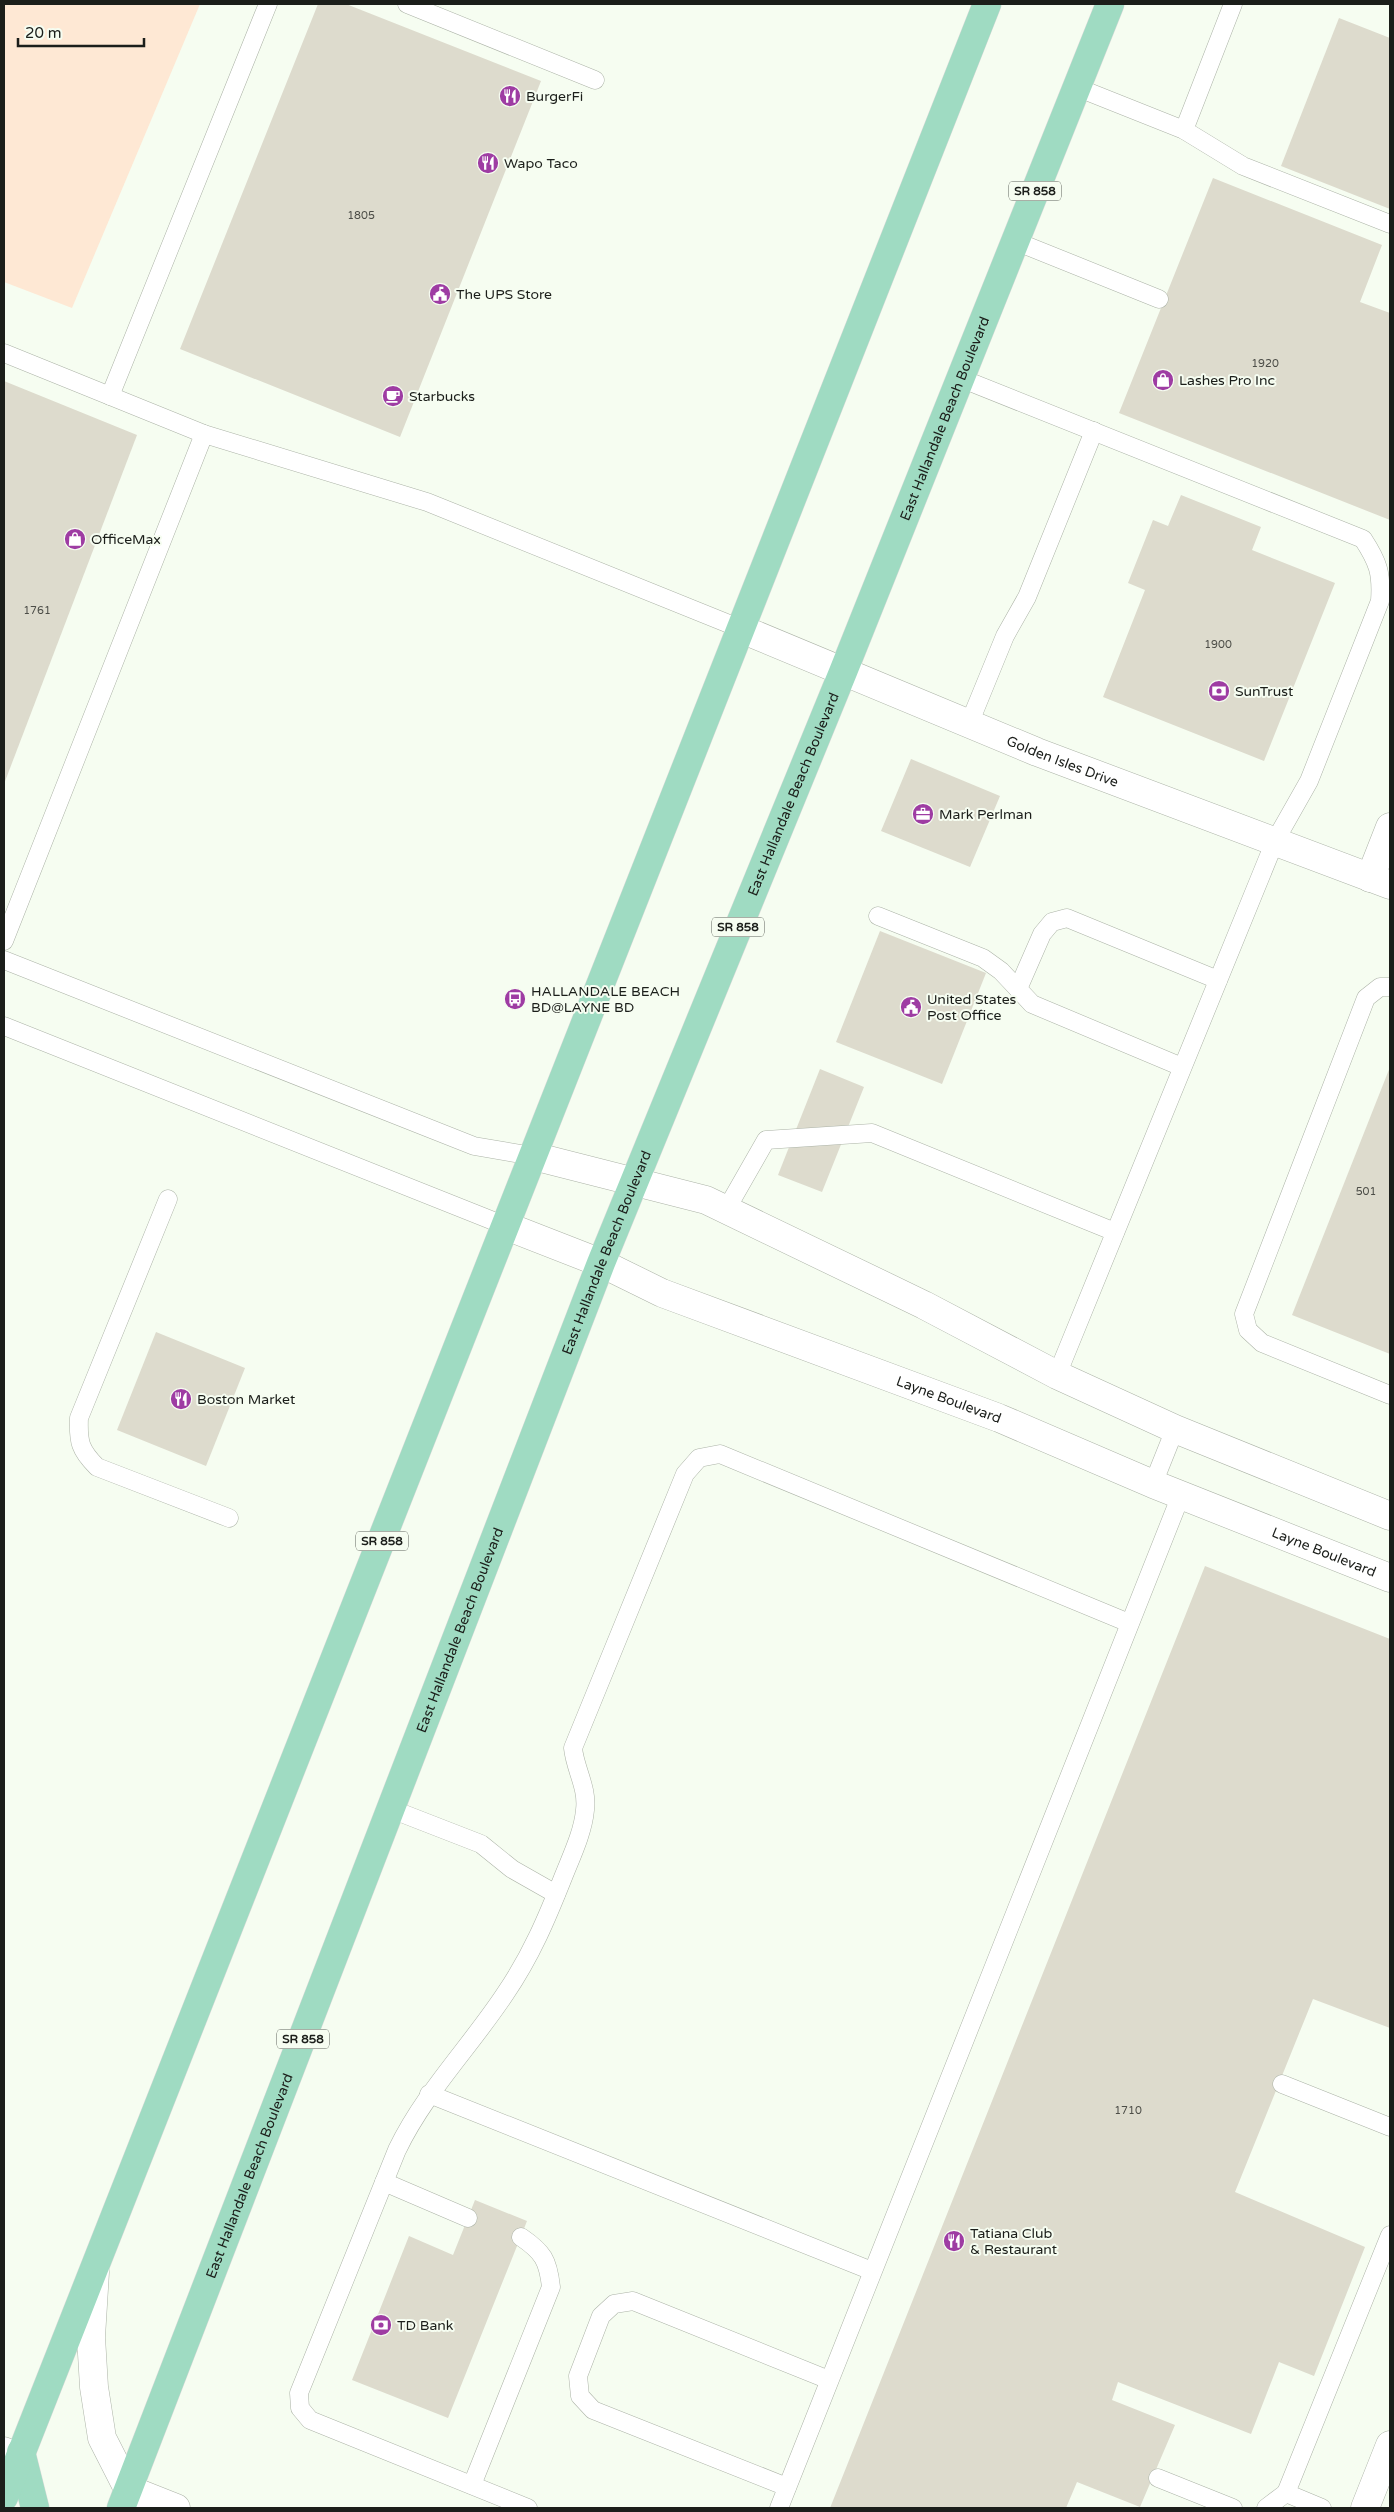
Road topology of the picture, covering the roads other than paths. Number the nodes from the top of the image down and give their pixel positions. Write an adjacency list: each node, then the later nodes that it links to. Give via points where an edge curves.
1 (268, 4): 14 (lane)
2 (407, 4): 6 (lane)
3 (987, 4): 17 (main road, SR 858)
4 (1110, 4): 7 (main road, East Hallandale Beach Boulevard / SR 858)
5 (1233, 4): 8 (lane)
6 (595, 80)
7 (1076, 87): 8 (lane); 10 (main road, East Hallandale Beach Boulevard / SR 858)
8 (1184, 130): 9 (lane, via 1243,166)
9 (1390, 224)
10 (1015, 240): 11 (lane); 13 (main road, East Hallandale Beach Boulevard / SR 858)
11 (1159, 299)
12 (4, 353): 14 (lane)
13 (960, 378): 15 (lane); 18 (main road, East Hallandale Beach Boulevard / SR 858)
14 (110, 396): 16 (lane)
15 (1094, 431): 19 (lane, via 1027,597 1005,636); 21 (lane, via 1363,539 1376,558 1382,579 1380,601 1309,781)
16 (204, 434): 17 (lane, via 427,502); 24 (lane)
17 (739, 628): 18 (street, Golden Isles Drive); 31 (main road, SR 858)
18 (843, 672): 19 (street, Golden Isles Drive); 32 (main road, East Hallandale Beach Boulevard / SR 858)
19 (969, 724): 21 (street, Golden Isles Drive)
20 (1390, 827): 22 (street)
21 (1275, 841): 22 (street, Golden Isles Drive); 26 (lane)
22 (1380, 881)
23 (878, 916): 28 (lane, via 983,958)
24 (4, 941)
25 (4, 960): 31 (lane, via 474,1146)
26 (1218, 980): 28 (lane, via 1067,918 1052,922 1042,934); 30 (lane)
27 (1390, 987): 39 (lane, via 1380,987 1366,998 1244,1314 1248,1330 1262,1343)
28 (1018, 989): 30 (lane, via 1032,1004)
29 (4, 1026): 35 (lane)
30 (1182, 1067): 36 (lane)
31 (533, 1156): 32 (street); 35 (main road, SR 858)
32 (634, 1182): 34 (street, via 706,1200); 37 (main road, East Hallandale Beach Boulevard / SR 858)
33 (168, 1199): 44 (lane, via 79,1418 78,1438 85,1454 97,1467)
34 (726, 1210): 36 (lane, via 766,1140 872,1133); 38 (street, via 924,1305)
35 (506, 1226): 37 (street, Layne Boulevard); 56 (main road, SR 858)
36 (1115, 1232): 38 (lane)
37 (602, 1263): 41 (street, Layne Boulevard, via 662,1293 1000,1418); 47 (main road, East Hallandale Beach Boulevard / SR 858)
38 (1057, 1375): 40 (street)
39 (1390, 1395)
40 (1175, 1429): 41 (lane); 43 (street)
41 (1153, 1484): 42 (street, Layne Boulevard)
42 (1181, 1495): 45 (street, Layne Boulevard); 46 (lane)
43 (1390, 1516)
44 (230, 1518)
45 (1390, 1578)
46 (1129, 1624): 48 (lane, via 720,1454 698,1458 685,1474 573,1748 574,1764 582,1778 586,1810); 57 (lane)
47 (391, 1809): 48 (lane, via 481,1844 512,1869); 66 (main road, East Hallandale Beach Boulevard / SR 858)
48 (556, 1894): 50 (lane, via 534,1948 504,1996)
49 (1282, 2084): 51 (lane)
50 (429, 2094): 52 (lane, via 410,2122); 57 (lane)
51 (1390, 2128)
52 (384, 2182): 53 (lane); 62 (lane, via 299,2393 300,2408 310,2420)
53 (468, 2218)
54 (1390, 2235): 64 (lane)
55 (521, 2237): 62 (lane, via 536,2247 548,2264 551,2287)
56 (96, 2263): 60 (main road, SR 858); 66 (street, via 91,2337 94,2387 102,2438)
57 (872, 2271): 58 (lane)
58 (829, 2380): 63 (lane); 63 (lane, via 633,2301 614,2304 601,2316 578,2376 580,2396 593,2410)
59 (1390, 2445): 74 (street)
60 (13, 2449): 65 (main road, SR 858); 67 (main road)
61 (1158, 2478): 71 (lane)
62 (472, 2485): 69 (lane)
63 (787, 2487): 70 (lane)
64 (1286, 2493): 72 (lane); 73 (lane)
65 (4, 2497)
66 (125, 2499): 68 (street)
67 (35, 2508)
68 (176, 2508)
69 (528, 2508)
70 (778, 2508)
71 (1233, 2508)
72 (1266, 2508)
73 (1322, 2508)
74 (1366, 2508)

